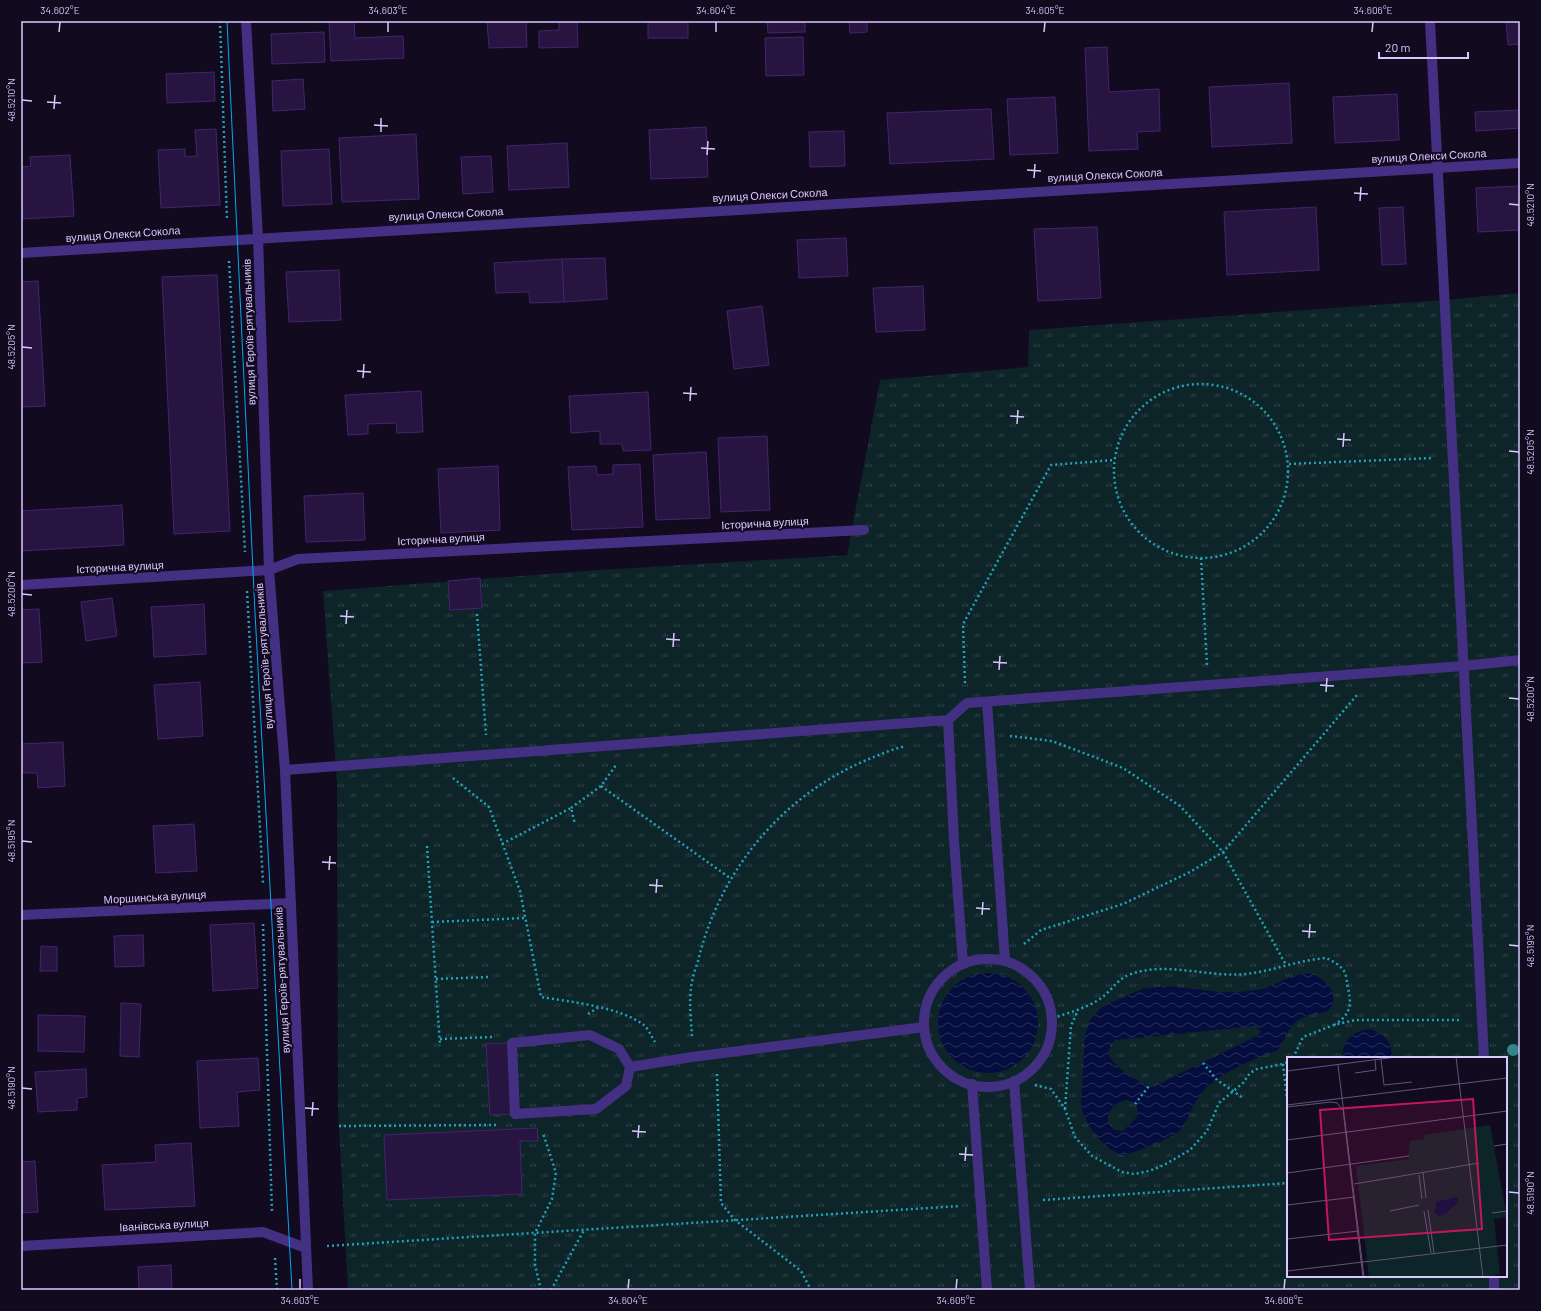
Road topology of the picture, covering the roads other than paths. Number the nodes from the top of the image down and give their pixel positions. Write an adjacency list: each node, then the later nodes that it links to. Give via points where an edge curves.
1 (246, 21): 5 (street, вулиця Героїв-рятувальників)
2 (1430, 21): 4 (street)
3 (1520, 163): 4 (street, вулиця Олекси Сокола)
4 (1439, 168): 5 (street, вулиця Олекси Сокола); 11 (street)
5 (258, 237): 6 (street, вулиця Олекси Сокола); 8 (street, вулиця Героїв-рятувальників)
6 (21, 253)
7 (864, 530): 8 (street, Історична вулиця, via 298,559)
8 (270, 570): 9 (street, Історична вулиця); 14 (street, вулиця Героїв-рятувальників)
9 (21, 585)
10 (1520, 660): 11 (street)
11 (1464, 666): 12 (street); 20 (street)
12 (987, 702): 13 (street, via 966,703); 17 (street)
13 (948, 720): 14 (street); 18 (street)
14 (285, 770): 15 (street, вулиця Героїв-рятувальників)
15 (290, 903): 16 (street, Моршинська вулиця); 25 (street, вулиця Героїв-рятувальників)
16 (21, 915)
17 (1005, 961): 18 (street, via 984,958); 22 (street, via 1031,974 1046,994 1053,1018 1050,1043 1038,1064)
18 (963, 964): 19 (street, via 940,981 927,1002)
19 (924, 1027): 21 (street); 23 (street, via 931,1052 946,1071)
20 (1484, 1057)
21 (630, 1067): 21 (street, via 626,1086 596,1109 515,1114 512,1043 590,1035 619,1049)
22 (1016, 1080): 23 (street, via 993,1087); 29 (street)
23 (972, 1084): 28 (street)
24 (21, 1246): 25 (street, Іванівська вулиця, via 263,1232)
25 (306, 1248): 27 (street, вулиця Героїв-рятувальників)
26 (1494, 1277): 30 (street)
27 (308, 1290)
28 (987, 1290)
29 (1030, 1290)
30 (1494, 1290)

